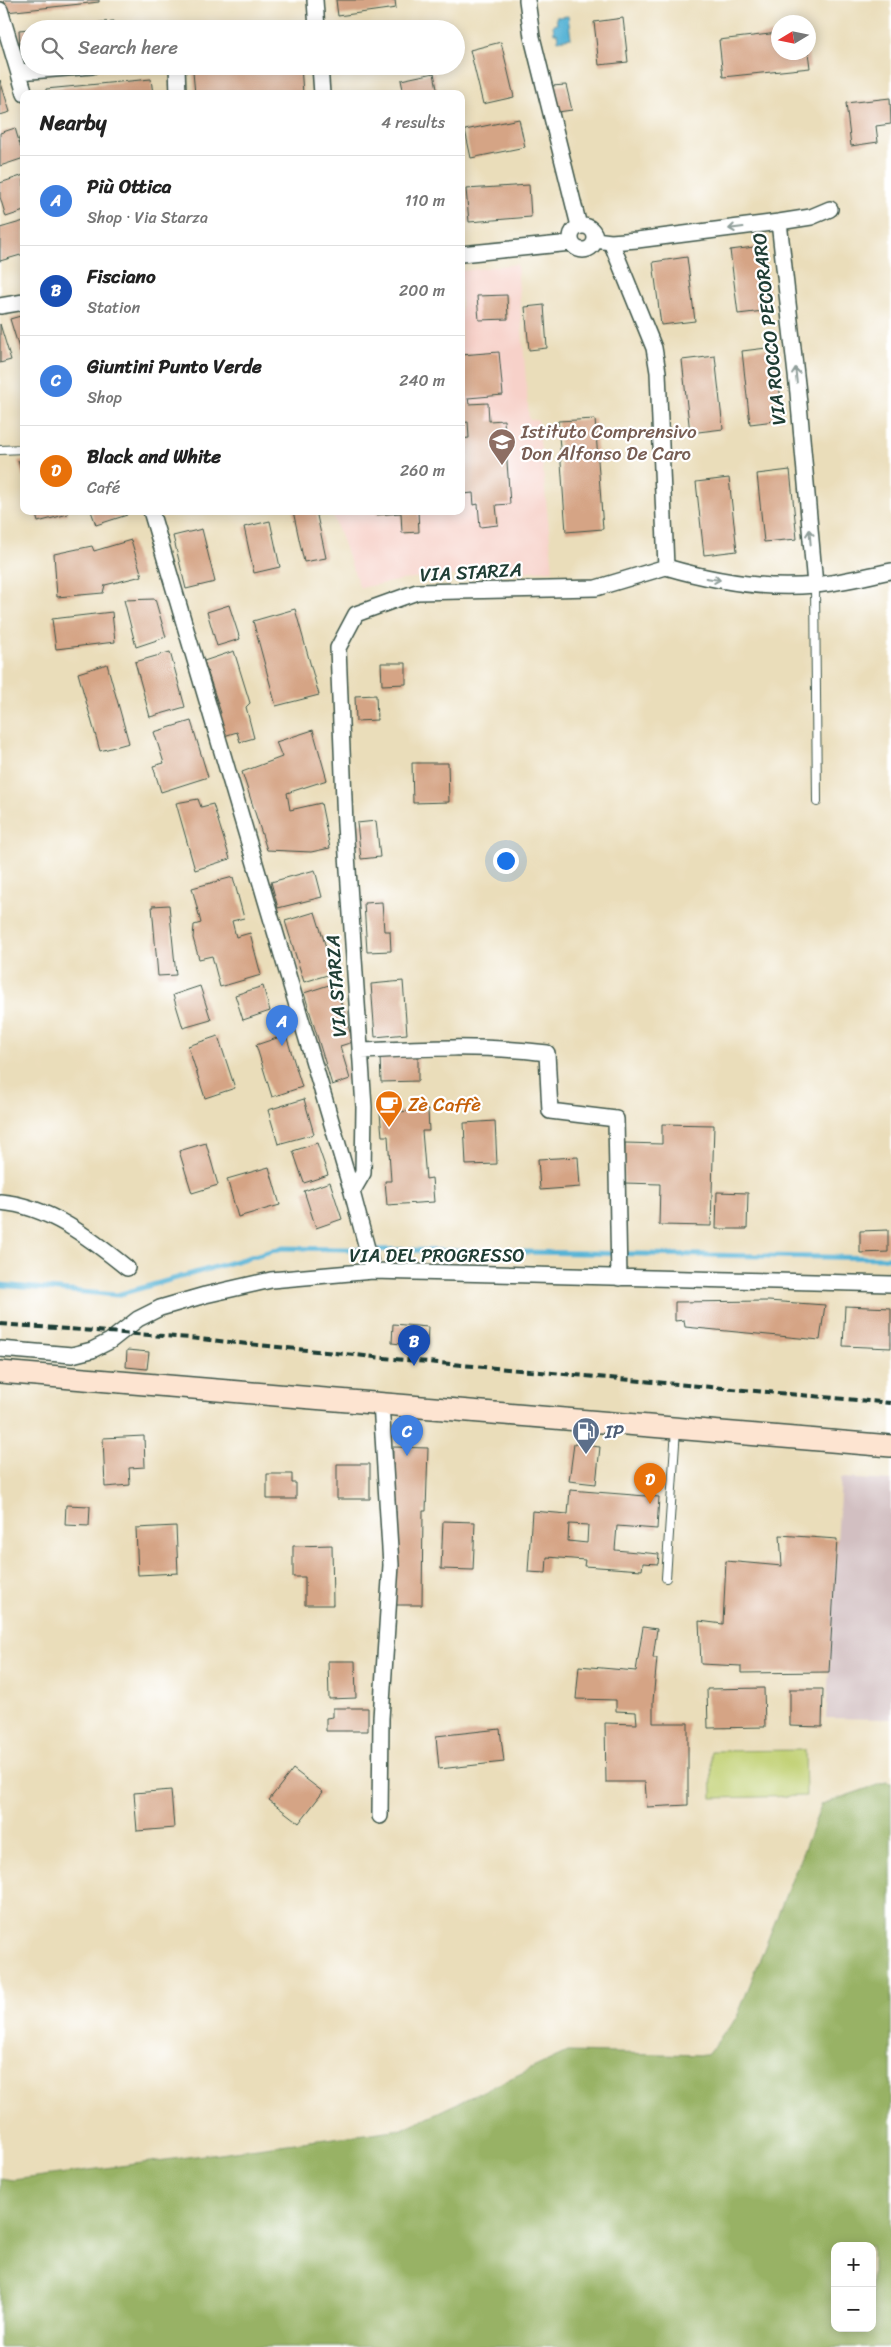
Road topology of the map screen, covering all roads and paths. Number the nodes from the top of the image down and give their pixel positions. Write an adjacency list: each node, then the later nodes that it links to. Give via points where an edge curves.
1 (314, 0): 4 (street)
2 (527, 0): 13 (street, via 532,37)
3 (0, 10): 5 (street)
4 (316, 20)
5 (19, 72): 8 (street)
6 (177, 75): 9 (street)
7 (321, 75): 10 (street)
8 (24, 90)
9 (178, 90)
10 (322, 90)
11 (830, 209): 12 (street, via 811,217)
12 (779, 222): 15 (street, VIA ROCCO PECORARO, one-way to 15); 25 (street, VIA ROCCO PECORARO, one-way to 12, via 798,393)
13 (579, 226): 14 (street, via 589,227); 16 (street, via 570,235)
14 (595, 240): 15 (street, VIA ROCCO PECORARO); 16 (street, via 586,250 578,250)
15 (611, 242): 23 (street, via 656,356)
16 (571, 243): 17 (street)
17 (465, 254)
18 (20, 303): 19 (street)
19 (0, 306)
20 (20, 449): 21 (lane)
21 (0, 450)
22 (152, 515): 28 (street)
23 (666, 567): 25 (street, one-way to 25, via 701,577 765,586); 27 (street, VIA STARZA, via 596,588 417,592 356,614 338,648 345,824)
24 (891, 571): 25 (street)
25 (814, 585): 26 (lane)
26 (817, 802)
27 (361, 1051): 28 (street, VIA STARZA, via 363,1173); 32 (street, VIA STARZA, via 424,1048 517,1049 547,1053 550,1111 616,1119)
28 (352, 1192): 30 (street)
29 (0, 1202): 31 (street, via 40,1211 87,1236)
30 (372, 1266): 32 (street, VIA DEL PROGRESSO); 34 (street, VIA DEL PROGRESSO, via 271,1280 205,1294 160,1308 138,1319 104,1344 72,1355)
31 (127, 1268)
32 (619, 1271): 33 (street, VIA DEL PROGRESSO)
33 (891, 1284)
34 (0, 1350)
35 (0, 1372): 36 (main road)
36 (381, 1402): 37 (main road); 40 (street, via 391,1565 381,1718)
37 (676, 1427): 38 (main road); 39 (lane)
38 (891, 1446)
39 (666, 1578)
40 (380, 1816)

